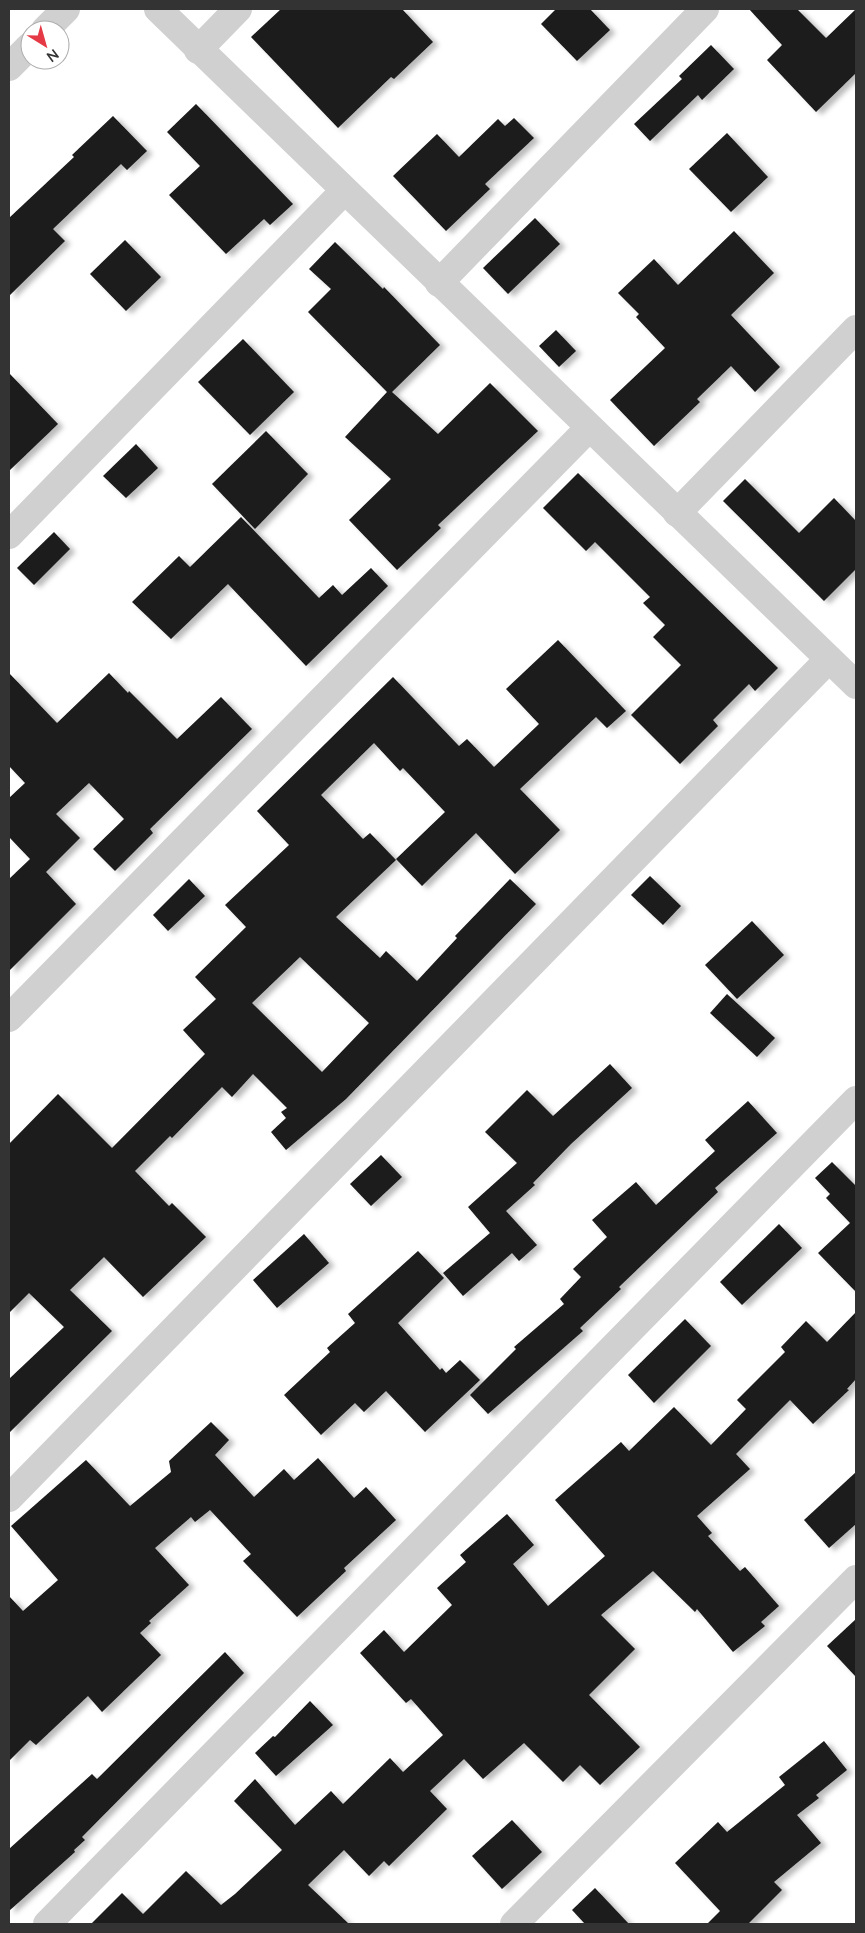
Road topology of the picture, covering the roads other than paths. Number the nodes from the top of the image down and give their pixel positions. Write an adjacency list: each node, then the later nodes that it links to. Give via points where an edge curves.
1 (66, 9): 5 (street)
2 (158, 9): 6 (street)
3 (238, 9): 6 (street)
4 (705, 9): 10 (street)
5 (55, 20)
6 (198, 50): 9 (street)
7 (20, 56): 8 (street)
8 (9, 67)
9 (344, 191): 10 (street); 14 (street)
10 (439, 283): 12 (street)
11 (856, 329): 13 (street)
12 (589, 428): 13 (street); 17 (street)
13 (678, 513): 15 (street)
14 (9, 535)
15 (829, 659): 16 (street); 19 (street)
16 (856, 685)
17 (9, 1018)
18 (856, 1100): 21 (street)
19 (9, 1498)
20 (856, 1579): 22 (street)
21 (47, 1924)
22 (514, 1924)

